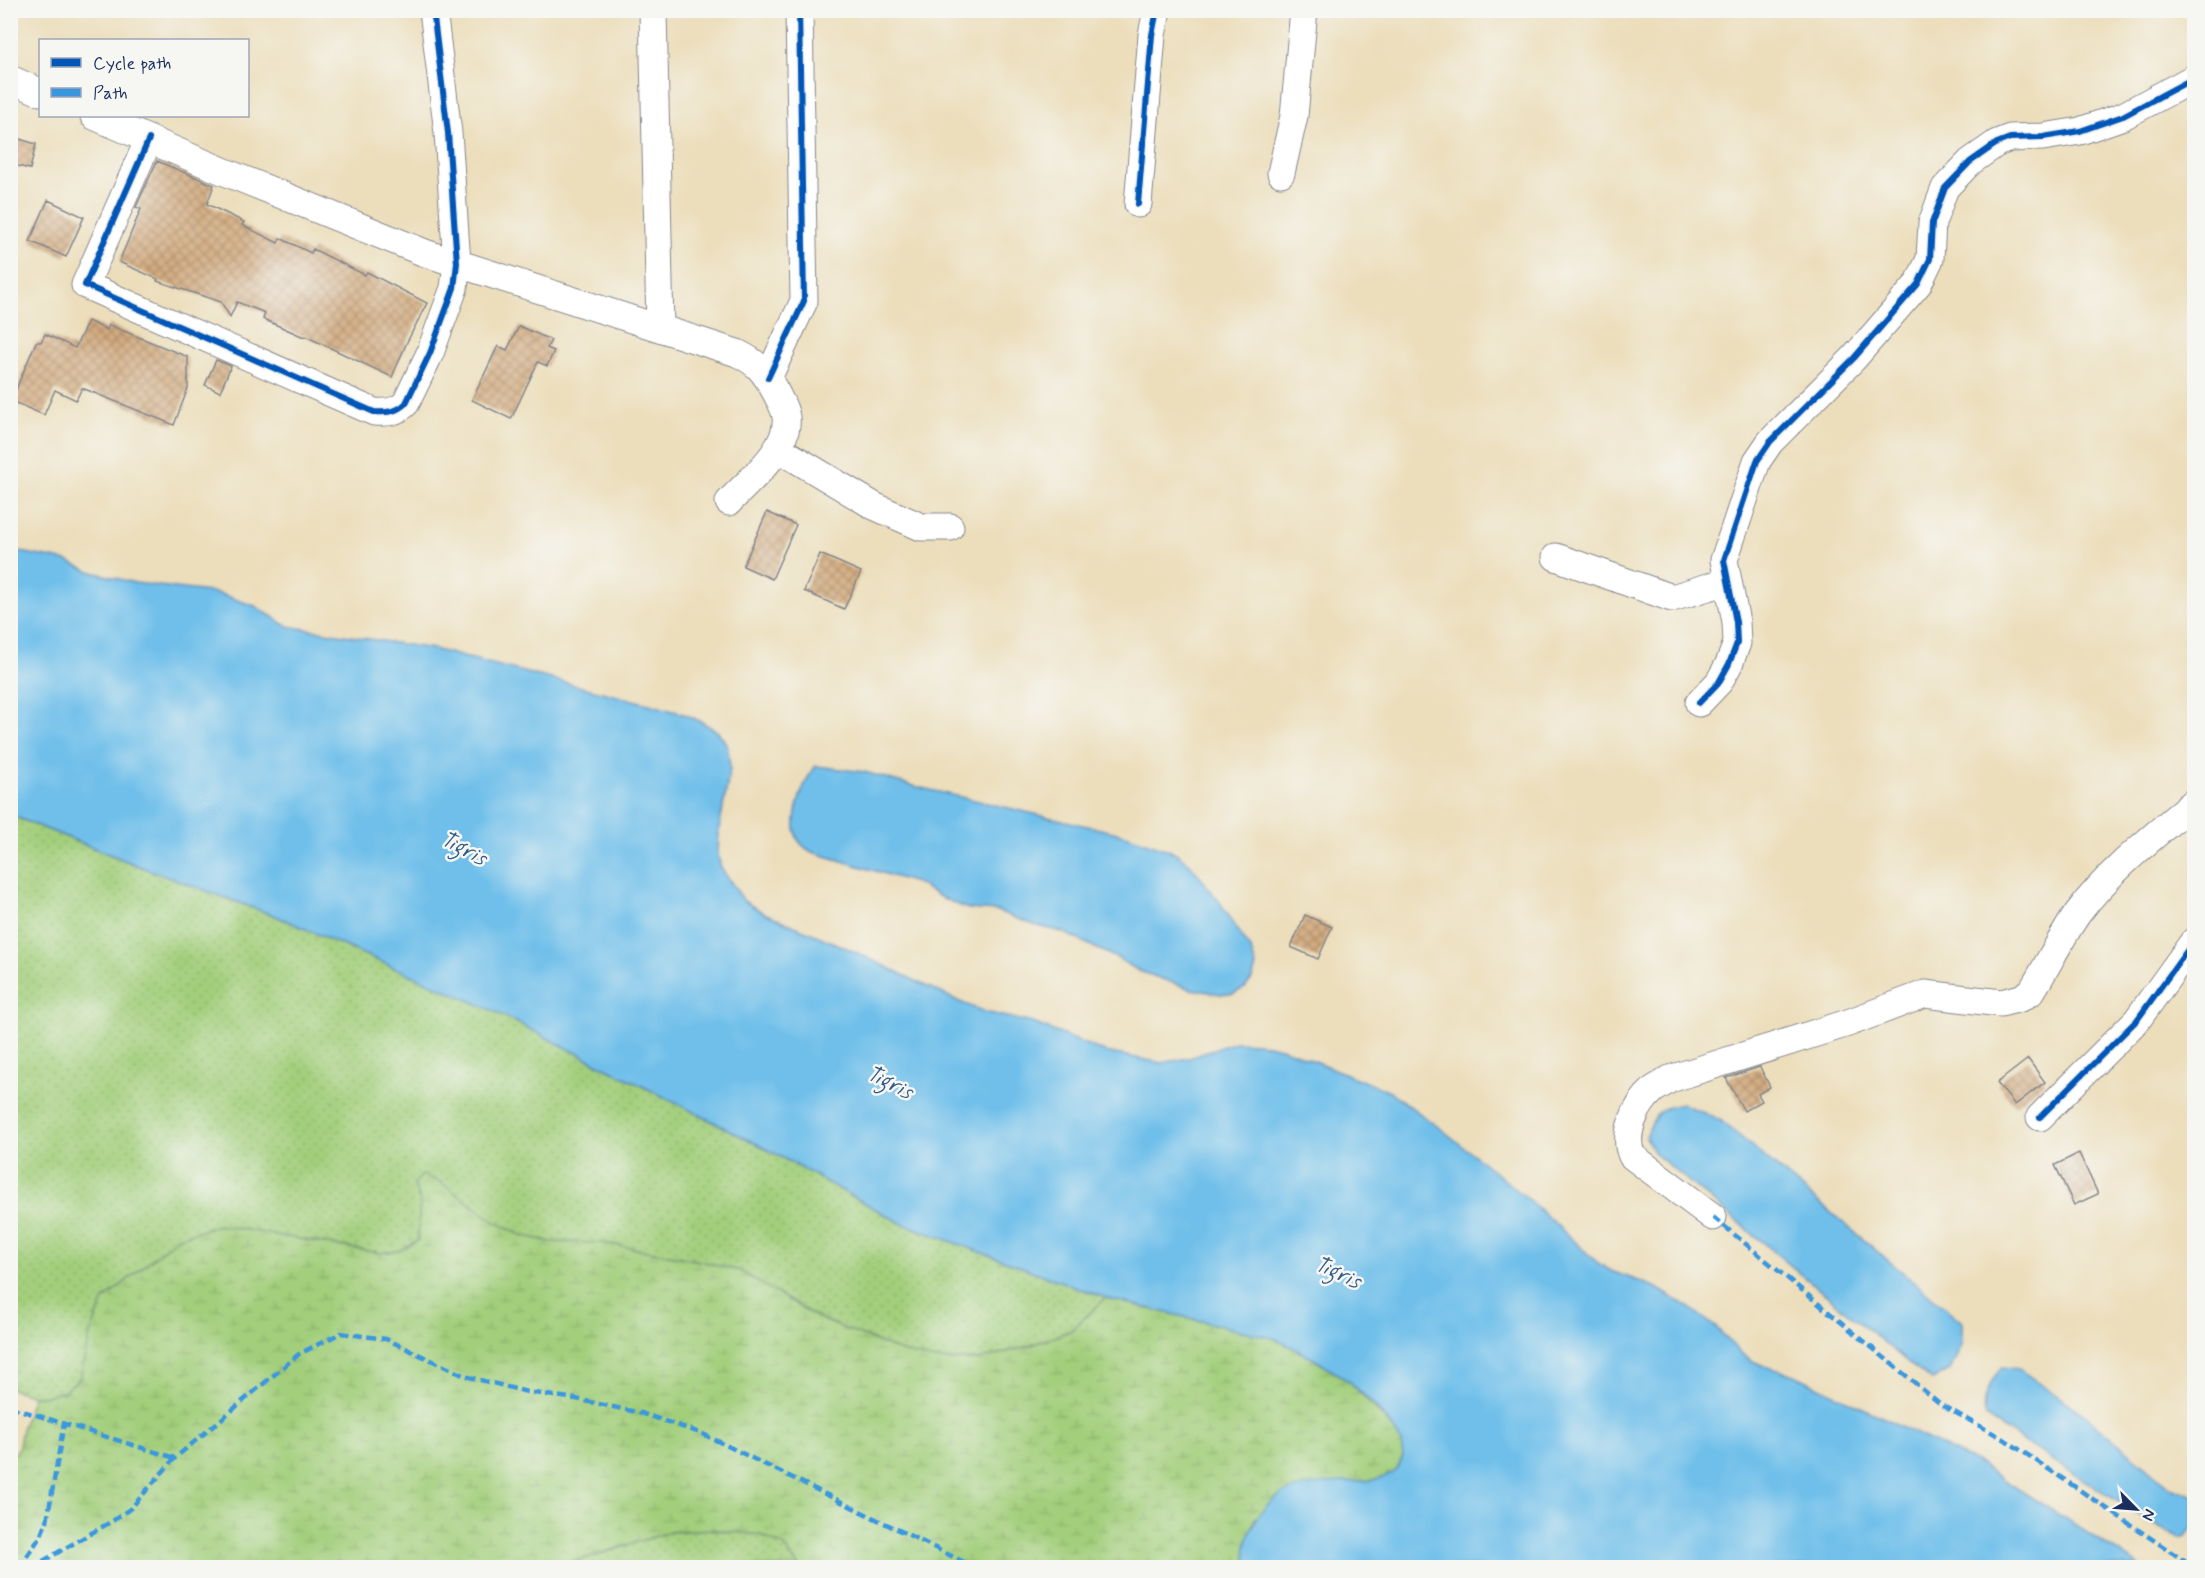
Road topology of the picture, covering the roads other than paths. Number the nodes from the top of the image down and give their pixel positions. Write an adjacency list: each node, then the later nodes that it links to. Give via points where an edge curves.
1 (434, 10): 13 (street)
2 (653, 10): 14 (street)
3 (799, 10): 15 (street, via 804,301)
4 (1157, 10): 12 (street)
5 (1304, 10): 11 (street, via 1294,116)
6 (2194, 78): 20 (street, via 2123,116 2091,127 1996,143 1945,188 1932,223 1930,259 1918,284 1854,358 1770,442 1757,461 1724,560)
7 (10, 79): 8 (street)
8 (39, 92)
9 (96, 117): 10 (street)
10 (149, 139): 13 (street); 13 (street, via 85,285 374,412 387,413 406,403 454,288)
11 (1281, 173)
12 (1138, 204)
13 (457, 263): 14 (street)
14 (660, 328): 15 (street, via 737,353 760,367)
15 (768, 378): 16 (street, via 786,416)
16 (779, 449): 17 (street); 18 (street, via 874,507 921,527)
17 (729, 502)
18 (950, 527)
19 (1556, 557): 20 (street, via 1672,598)
20 (1728, 581): 21 (street, via 1737,643 1719,682)
21 (1699, 703)
22 (2194, 802): 25 (street, via 2096,890 2031,992 2021,998 2001,1003 1925,994 1848,1023 1671,1079 1653,1090 1642,1104 1627,1139 1632,1156)
23 (2194, 941): 24 (street, via 2137,1020)
24 (2040, 1117)
25 (1713, 1217)

